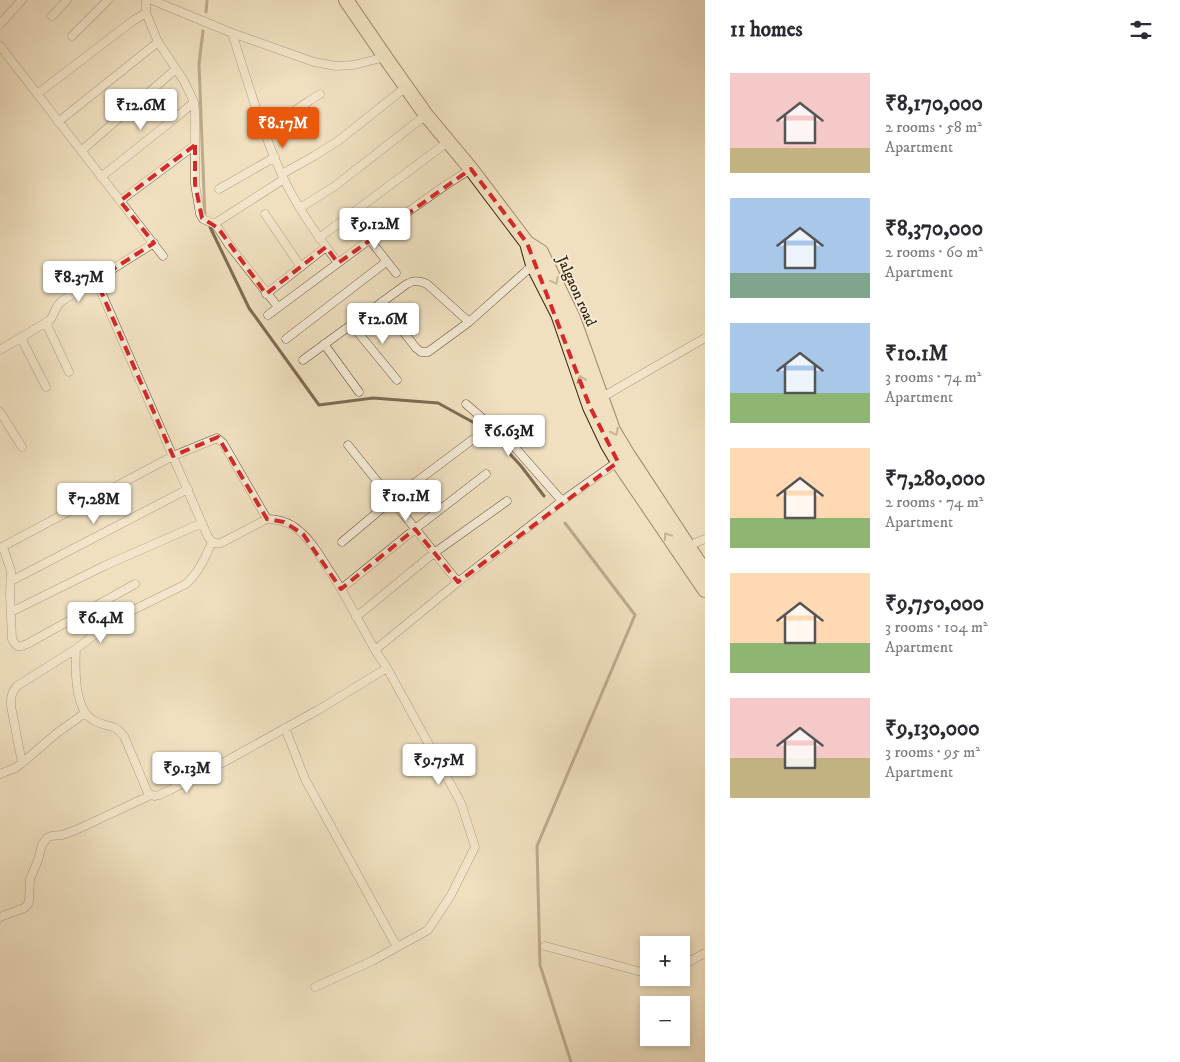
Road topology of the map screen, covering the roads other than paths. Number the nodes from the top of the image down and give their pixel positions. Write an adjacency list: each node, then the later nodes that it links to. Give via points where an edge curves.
1 (22, 0): 9 (street)
2 (67, 0): 8 (street)
3 (108, 0): 11 (street)
4 (146, 0): 7 (street)
5 (152, 0): 10 (street)
6 (346, 0): 14 (highway, Jalgaon road)
7 (146, 13): 12 (street); 17 (street)
8 (52, 16)
9 (0, 24)
10 (232, 33): 14 (street, via 314,62 336,66); 22 (street)
11 (72, 36)
12 (158, 42): 15 (street); 21 (street)
13 (0, 46): 17 (street)
14 (384, 57): 16 (highway, Jalgaon road)
15 (176, 69): 19 (street); 25 (street)
16 (406, 87): 20 (highway, Jalgaon road); 28 (street, via 338,141)
17 (37, 94): 21 (street)
18 (320, 94): 22 (street, via 281,118)
19 (194, 102): 24 (street); 29 (street)
20 (426, 114): 23 (highway, Jalgaon road); 32 (street, via 335,186)
21 (58, 122): 25 (street)
22 (262, 124): 26 (street)
23 (448, 141): 27 (highway, Jalgaon road); 35 (street)
24 (195, 145): 31 (street); 34 (street, via 198,207 203,219)
25 (81, 151): 29 (street)
26 (275, 157): 28 (street); 30 (street)
27 (472, 169): 36 (street); 38 (highway, Jalgaon road)
28 (283, 176): 32 (street); 34 (street)
29 (101, 177): 31 (street)
30 (219, 189)
31 (120, 201): 37 (street)
32 (300, 208): 35 (street)
33 (265, 214): 44 (street)
34 (214, 224): 47 (street)
35 (319, 238): 39 (street)
36 (370, 240): 41 (street); 42 (street)
37 (154, 243): 40 (street); 46 (street)
38 (527, 243): 43 (highway); 64 (highway, Jalgaon road, one-way to 64, via 541,252 573,318)
39 (326, 247): 42 (street); 44 (street)
40 (163, 256)
41 (386, 262): 45 (street); 56 (street)
42 (338, 264): 49 (street)
43 (533, 265): 51 (street); 64 (highway, one-way to 43)
44 (301, 266): 47 (street)
45 (396, 273)
46 (96, 280): 52 (street, via 59,303); 70 (street)
47 (266, 294): 49 (street)
48 (381, 303): 51 (street, via 408,283 419,281 427,284); 51 (street, via 421,352 428,352); 53 (street)
49 (278, 307): 50 (street)
50 (268, 315)
51 (469, 322)
52 (46, 323): 54 (street); 60 (street)
53 (351, 324): 57 (street); 61 (street)
54 (21, 338): 58 (street); 62 (street)
55 (705, 338): 64 (street)
56 (286, 339)
57 (324, 344): 59 (street); 63 (street)
58 (0, 350)
59 (303, 360)
60 (69, 372)
61 (397, 380)
62 (46, 387)
63 (359, 392)
64 (595, 401): 71 (highway, Jalgaon road, via 613,430)
65 (466, 404): 76 (street, via 511,443)
66 (0, 412): 69 (street)
67 (472, 440): 74 (street)
68 (348, 445): 74 (street)
69 (22, 447)
70 (173, 456): 73 (street); 77 (street, via 214,439 220,440); 83 (street)
71 (623, 459): 76 (street); 84 (highway, Jalgaon road)
72 (486, 474): 79 (street)
73 (188, 489): 78 (street); 87 (street)
74 (392, 500): 79 (street); 82 (street)
75 (507, 501): 85 (street)
76 (562, 501): 88 (street)
77 (267, 519): 81 (street, via 226,542); 90 (street, via 284,522 303,534)
78 (202, 523): 81 (street); 92 (street)
79 (415, 529): 85 (street); 90 (street)
80 (705, 540): 84 (street)
81 (212, 542): 94 (street, via 200,568 186,584 115,619)
82 (342, 542)
83 (2, 547): 87 (street, via 11,571)
84 (683, 549): 86 (highway, Jalgaon road); 91 (highway)
85 (434, 553): 88 (street); 93 (street)
86 (705, 572)
87 (10, 581): 92 (street)
88 (458, 582): 95 (street)
89 (135, 584): 92 (street, via 21,647 12,639)
90 (341, 589): 93 (street)
91 (705, 590)
92 (11, 612)
93 (356, 617): 95 (street)
94 (76, 649): 97 (street, via 77,685); 99 (street, via 13,691 12,706)
95 (374, 650): 96 (street)
96 (387, 668): 98 (street); 104 (street, via 461,803 475,847 451,895 428,930)
97 (85, 713): 99 (street); 101 (street, via 95,721 116,727 124,736)
98 (285, 728): 101 (street, via 170,790); 104 (street, via 305,779)
99 (22, 763): 100 (street)
100 (0, 774)
101 (151, 795): 102 (street, via 76,830 47,838 30,879 28,904)
102 (1, 915)
103 (545, 946): 107 (street)
104 (397, 947): 108 (street)
105 (705, 953): 106 (street)
106 (690, 961)
107 (640, 972)
108 (315, 987)

